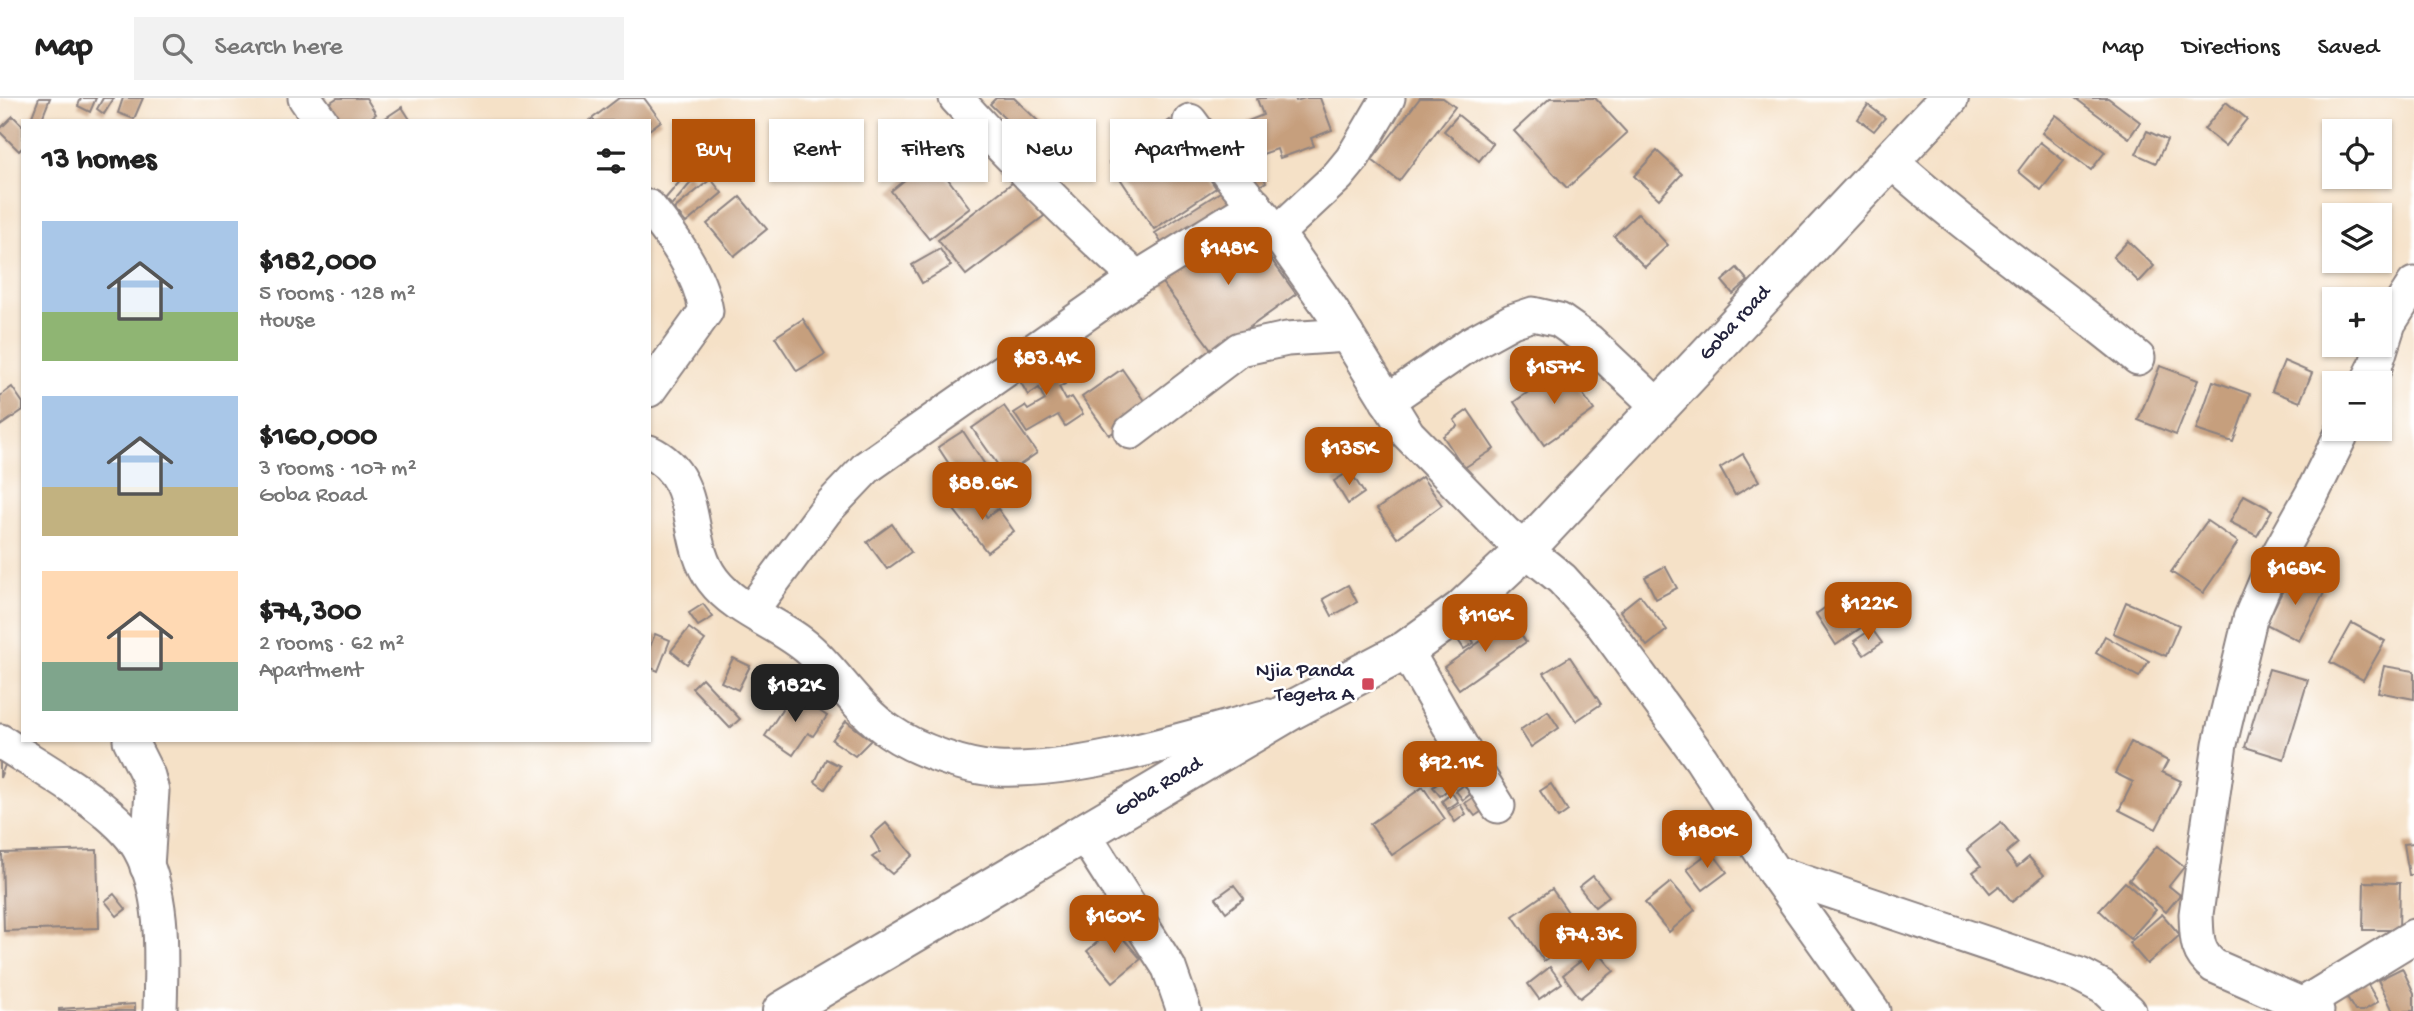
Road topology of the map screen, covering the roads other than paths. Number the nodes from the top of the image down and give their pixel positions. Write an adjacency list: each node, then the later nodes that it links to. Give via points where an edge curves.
1 (305, 98): 5 (street)
2 (956, 98): 11 (street, via 1080,228)
3 (1388, 98): 10 (street, via 1352,159)
4 (1949, 98): 6 (main road, Goba road)
5 (320, 119)
6 (1890, 160): 14 (street); 18 (main road, Goba road)
7 (1237, 182): 8 (street)
8 (1255, 205): 10 (street); 11 (street)
9 (651, 210): 16 (street, via 686,259 706,311)
10 (1277, 233): 13 (street)
11 (1137, 278): 23 (street, via 867,467 826,510)
12 (2414, 284): 15 (street, via 2389,323)
13 (1347, 335): 17 (street); 19 (street, via 1287,339 1240,349)
14 (2138, 358)
15 (2371, 371)
16 (651, 387)
17 (1387, 401): 18 (street, via 1470,344 1533,314 1559,320 1589,341); 22 (street, via 1408,434 1447,477)
18 (1659, 407): 22 (main road, Goba road)
19 (1131, 432)
20 (2338, 441): 34 (street, via 2274,562 2250,619 2220,744 2196,914 2197,941 2207,961)
21 (651, 453): 23 (street, via 662,458 681,481 709,574)
22 (1524, 551): 24 (main road, Goba Road, via 1461,610); 31 (street, via 1562,579 1600,621 1701,759)
23 (751, 611): 25 (street, via 811,651 888,730 912,744 982,767 1069,764)
24 (1406, 650): 25 (main road, Goba Road); 28 (street)
25 (1292, 710): 29 (main road, Goba Road)
26 (0, 741): 30 (street, via 102,808 134,842)
27 (131, 742): 30 (street, via 152,792)
28 (1498, 806)
29 (1083, 833): 33 (main road, Goba Road); 36 (street, via 1169,968)
30 (147, 867): 35 (street, via 159,930)
31 (1774, 872): 37 (street); 38 (street, via 2080,975 2103,987)
32 (2414, 936): 34 (street)
33 (795, 1008)
34 (2310, 1008)
35 (160, 1011)
36 (1184, 1011)
37 (1873, 1011)
38 (2129, 1011)

